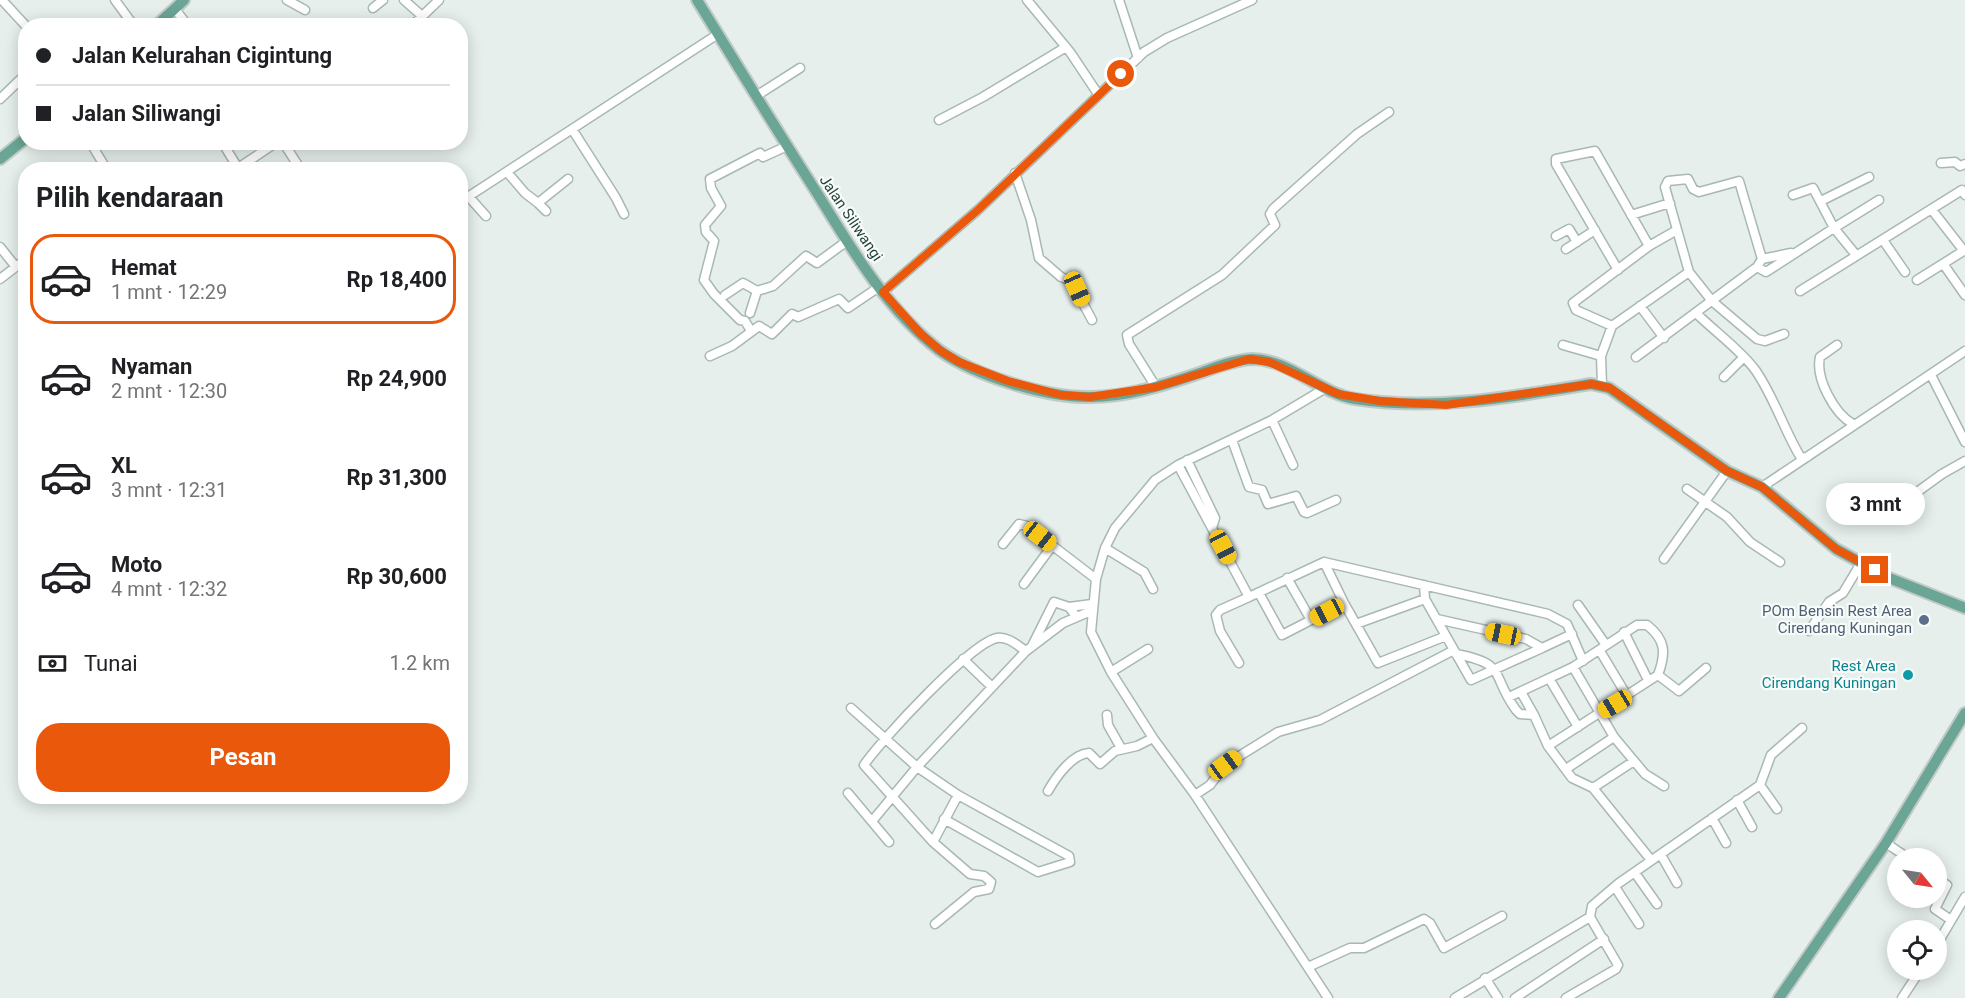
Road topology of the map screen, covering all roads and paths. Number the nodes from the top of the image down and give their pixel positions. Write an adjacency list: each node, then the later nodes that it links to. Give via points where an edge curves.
1 (2, 0): 16 (street)
2 (115, 0): 17 (street)
3 (184, 0): 13 (main road)
4 (287, 0): 14 (street)
5 (383, 0): 12 (street)
6 (404, 0): 15 (street)
7 (438, 0): 15 (street)
8 (697, 0): 20 (main road, Jalan Siliwangi)
9 (1028, 0): 21 (street)
10 (1119, 0): 22 (street)
11 (1252, 0): 22 (street, via 1167,38)
12 (373, 8)
13 (174, 9): 18 (main road); 19 (street)
14 (305, 10)
15 (422, 16)
16 (19, 18)
17 (128, 18)
18 (164, 18)
19 (181, 18)
20 (718, 34): 26 (main road, Jalan Siliwangi); 30 (street)
21 (1066, 47): 25 (street); 29 (street)
22 (1138, 58): 25 (street)
23 (800, 68): 26 (street)
24 (18, 82): 27 (street)
25 (1098, 94): 39 (street)
26 (756, 96): 32 (main road, Jalan Siliwangi)
27 (0, 99)
28 (1389, 112): 99 (street, via 1357,134 1273,209 1270,214 1275,225 1228,270 1127,335)
29 (939, 120)
30 (572, 129): 38 (street); 51 (street)
31 (18, 144): 34 (main road)
32 (787, 146): 59 (main road, Jalan Siliwangi); 86 (street, via 763,157 760,153 710,179 721,206 705,225 714,241 704,280)
33 (265, 150): 35 (street)
34 (0, 159)
35 (247, 162)
36 (1941, 163): 37 (street)
37 (1965, 164)
38 (507, 172): 44 (street); 47 (street)
39 (1015, 173): 75 (street, via 979,209); 84 (street, via 1040,258 1071,281)
40 (1869, 177): 46 (street)
41 (568, 179): 47 (street)
42 (1793, 195): 46 (street, via 1813,188)
43 (1965, 195): 49 (street, via 1962,190)
44 (469, 197): 53 (street)
45 (1879, 200): 54 (street)
46 (1821, 201): 54 (street)
47 (538, 203): 50 (street)
48 (1670, 203): 52 (street); 56 (street); 67 (street, via 1665,187 1668,181 1688,178 1699,192 1736,179)
49 (1932, 210): 58 (street); 64 (street)
50 (546, 211)
51 (624, 214)
52 (1630, 215): 55 (street, via 1595,151 1556,159); 61 (street)
53 (486, 216)
54 (1834, 228): 65 (street); 66 (street)
55 (1595, 230): 60 (street); 70 (street)
56 (1677, 230): 61 (street); 71 (street)
57 (1557, 236): 60 (street, via 1569,229)
58 (1883, 240): 66 (street); 72 (street)
59 (848, 241): 75 (main road, Jalan Siliwangi); 76 (street, via 817,263 806,256 773,286)
60 (1576, 242): 63 (street)
61 (1649, 246): 70 (street)
62 (0, 247): 69 (street)
63 (1566, 249)
64 (1965, 250): 68 (street)
65 (1791, 253): 67 (street); 67 (street, via 1766,272)
66 (1856, 255): 77 (street)
67 (1760, 263): 80 (street)
68 (1944, 264): 74 (street); 78 (street)
69 (16, 267): 73 (street)
70 (1618, 270): 85 (street, via 1573,303 1576,310)
71 (1689, 272): 80 (street); 81 (street)
72 (1905, 272)
73 (0, 279)
74 (1917, 280)
75 (881, 290): 86 (street, via 848,308 839,299 798,317 792,314 772,334 760,326); 99 (main road, Jalan Siliwangi, via 941,351 1008,381 1061,395 1090,397)
76 (757, 291): 79 (street, via 742,283); 82 (street)
77 (1800, 291)
78 (1965, 295)
79 (725, 296)
80 (1712, 301): 83 (street); 87 (street, via 1760,341)
81 (1640, 306): 85 (street); 88 (street)
82 (750, 313)
83 (1696, 313): 88 (street); 95 (street)
84 (1092, 320)
85 (1612, 326): 93 (street)
86 (751, 331): 92 (street)
87 (1784, 334)
88 (1664, 338): 94 (street)
89 (1563, 345): 93 (street)
90 (1837, 345): 102 (street, via 1820,357 1819,369 1842,418)
91 (1965, 351): 96 (street)
92 (710, 356)
93 (1601, 356): 98 (street)
94 (1636, 357)
95 (1743, 358): 97 (street); 105 (street, via 1756,371 1801,458)
96 (1931, 375): 102 (street); 104 (street)
97 (1724, 377)
98 (1602, 385): 100 (main road, Jalan Siliwangi, via 1446,405 1356,399); 110 (main road)
99 (1156, 387): 100 (main road, Jalan Siliwangi, via 1249,359 1269,362)
100 (1324, 388): 101 (street)
101 (1272, 420): 103 (street); 109 (street)
102 (1853, 424): 105 (street)
103 (1232, 440): 106 (street); 113 (street, via 1249,486 1262,490 1268,504 1296,496 1307,513)
104 (1965, 442)
105 (1807, 457): 111 (street)
106 (1187, 460): 108 (street); 116 (street, via 1215,519)
107 (1965, 461): 115 (street)
108 (1178, 465): 116 (street); 119 (street, via 1155,480 1132,505)
109 (1293, 465)
110 (1727, 471): 111 (main road); 114 (street)
111 (1762, 487): 123 (main road, via 1836,549)
112 (1687, 489): 114 (street)
113 (1336, 500)
114 (1706, 502): 120 (street); 122 (street)
115 (1902, 503)
116 (1212, 528): 130 (street)
117 (1003, 544): 118 (street, via 1022,524)
118 (1052, 546): 125 (street); 126 (street)
119 (1105, 548): 125 (street); 128 (street, via 1144,572)
120 (1664, 559)
121 (1324, 562): 124 (street); 127 (street); 132 (street)
122 (1779, 562)
123 (1861, 563): 136 (main road); 141 (street, via 1843,593 1829,602)
124 (1287, 578): 129 (street); 139 (street)
125 (1096, 579): 135 (street)
126 (1024, 585)
127 (1424, 585): 131 (street); 143 (street, via 1548,614 1568,624)
128 (1153, 589)
129 (1259, 593): 130 (street); 139 (street, via 1282,635)
130 (1249, 597): 152 (street, via 1216,615 1220,632)
131 (1425, 600): 138 (street); 140 (street)
132 (1344, 603): 139 (street); 140 (street)
133 (1578, 605): 146 (street)
134 (1068, 607): 135 (street); 137 (street); 147 (street, via 1056,601 1052,604)
135 (1092, 608): 137 (street); 156 (street, via 1091,632)
136 (1965, 608)
137 (1076, 616): 147 (street)
138 (1437, 619): 144 (street); 145 (street, via 1532,641)
139 (1311, 620)
140 (1356, 624): 144 (street, via 1380,663)
141 (1809, 631)
142 (1624, 632): 146 (street); 157 (street, via 1643,624 1650,626 1660,639 1665,656); 159 (street)
143 (1572, 634): 145 (street); 151 (street)
144 (1446, 636): 149 (street)
145 (1542, 648): 155 (street)
146 (1603, 648): 151 (street); 162 (street)
147 (1029, 649): 150 (street, via 998,638); 160 (street)
148 (1148, 649): 156 (street)
149 (1455, 652): 155 (street, via 1484,661); 155 (street, via 1471,680); 186 (street, via 1320,720 1270,736 1225,765 1210,785)
150 (963, 659): 160 (street); 172 (street)
151 (1583, 661): 153 (street)
152 (1239, 663)
153 (1574, 667): 158 (street); 165 (street)
154 (1706, 668): 157 (street, via 1679,691)
155 (1495, 670): 163 (street)
156 (1112, 672): 173 (street)
157 (1658, 675): 159 (street)
158 (1550, 680): 161 (street); 169 (street)
159 (1648, 680): 162 (street)
160 (992, 687): 177 (street)
161 (1521, 692): 163 (street); 168 (street)
162 (1627, 696): 165 (street)
163 (1509, 697): 168 (street, via 1520,714)
164 (851, 708): 172 (street)
165 (1600, 712): 169 (street); 171 (street)
166 (1965, 712): 196 (main road)
167 (1107, 715): 175 (street)
168 (1534, 715): 174 (street)
169 (1578, 727): 174 (street)
170 (1802, 728): 179 (street, via 1771,755)
171 (1614, 737): 176 (street); 178 (street)
172 (887, 738): 177 (street); 184 (street, via 864,767)
173 (1153, 738): 175 (street); 186 (street)
174 (1548, 746): 178 (street)
175 (1121, 748): 182 (street, via 1100,764 1089,753 1082,754 1058,775)
176 (1634, 761): 180 (street); 181 (street)
177 (917, 767): 184 (street); 185 (street)
178 (1566, 769): 181 (street, via 1572,778)
179 (1760, 785): 187 (street); 188 (street)
180 (1664, 786)
181 (1593, 788): 199 (street)
182 (1048, 791)
183 (848, 793): 191 (street)
184 (894, 795): 191 (street); 194 (street)
185 (958, 795): 190 (street); 190 (street, via 1069,856 1070,862 1038,872)
186 (1195, 795): 215 (street)
187 (1737, 800): 189 (street); 192 (street)
188 (1777, 809)
189 (1712, 818): 195 (street); 198 (street)
190 (944, 819): 194 (street)
191 (873, 820): 193 (street)
192 (1752, 828)
193 (889, 842)
194 (933, 842): 201 (street)
195 (1726, 843)
196 (1887, 843): 197 (street); 223 (main road)
197 (1894, 848)
198 (1660, 855): 199 (street); 202 (street)
199 (1651, 860): 200 (street)
200 (1635, 873): 203 (street); 206 (street)
201 (969, 874): 204 (street); 204 (street, via 984,876 991,882 989,889)
202 (1677, 883)
203 (1615, 887): 209 (street, via 1592,906); 212 (street)
204 (977, 891): 211 (street)
205 (1965, 897): 210 (street)
206 (1657, 904)
207 (1936, 908): 210 (street)
208 (1502, 916): 215 (street, via 1444,948 1424,919 1364,948 1350,948)
209 (1590, 917): 214 (street); 216 (street)
210 (1951, 920): 213 (street)
211 (934, 924)
212 (1639, 924)
213 (1947, 927)
214 (1604, 939): 221 (street); 222 (street, via 1618,961 1616,969)
215 (1308, 967): 218 (street)
216 (1485, 978): 219 (street); 220 (street)
217 (1914, 980): 224 (street)
218 (1328, 998)
219 (1455, 998)
220 (1498, 998)
221 (1515, 998)
222 (1566, 998)
223 (1779, 998)
224 (1902, 998)

